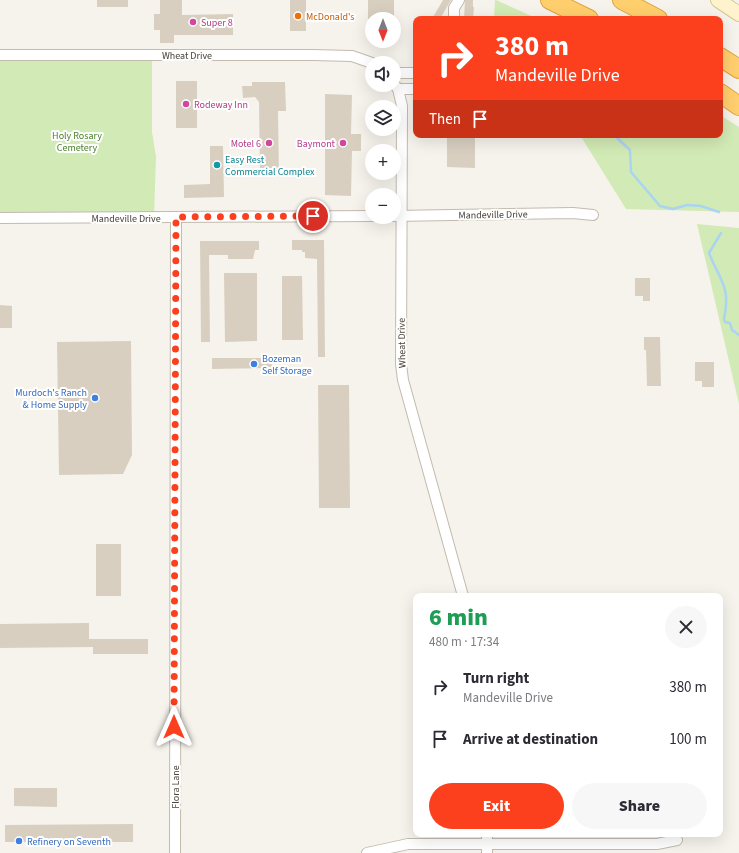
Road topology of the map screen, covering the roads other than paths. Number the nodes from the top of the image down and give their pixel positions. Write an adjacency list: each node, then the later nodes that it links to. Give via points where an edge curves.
1 (458, 0): 6 (street)
2 (550, 0): 7 (highway)
3 (622, 0): 8 (highway)
4 (718, 0): 5 (main road)
5 (739, 14)
6 (454, 16)
7 (583, 16)
8 (652, 16)
9 (0, 55): 11 (street, Wheat Drive, via 313,55 352,56)
10 (723, 59): 12 (highway)
11 (365, 61)
12 (739, 69)
13 (401, 73): 14 (street)
14 (413, 73)
15 (401, 88): 16 (street)
16 (413, 89)
17 (398, 92): 20 (street, Wheat Drive, via 402,106)
18 (723, 95): 19 (highway)
19 (739, 106)
20 (398, 188)
21 (593, 215): 23 (street, Mandeville Drive, via 573,213)
22 (365, 216): 24 (street, Mandeville Drive)
23 (401, 216)
24 (176, 217): 25 (street, Mandeville Drive); 30 (street, Flora Lane)
25 (0, 218)
26 (397, 224): 27 (street, Wheat Drive, via 403,380)
27 (462, 593)
28 (487, 838): 29 (street, via 657,844); 31 (street, via 408,844); 32 (street)
29 (677, 840)
30 (175, 853)
31 (368, 853)
32 (487, 853)

